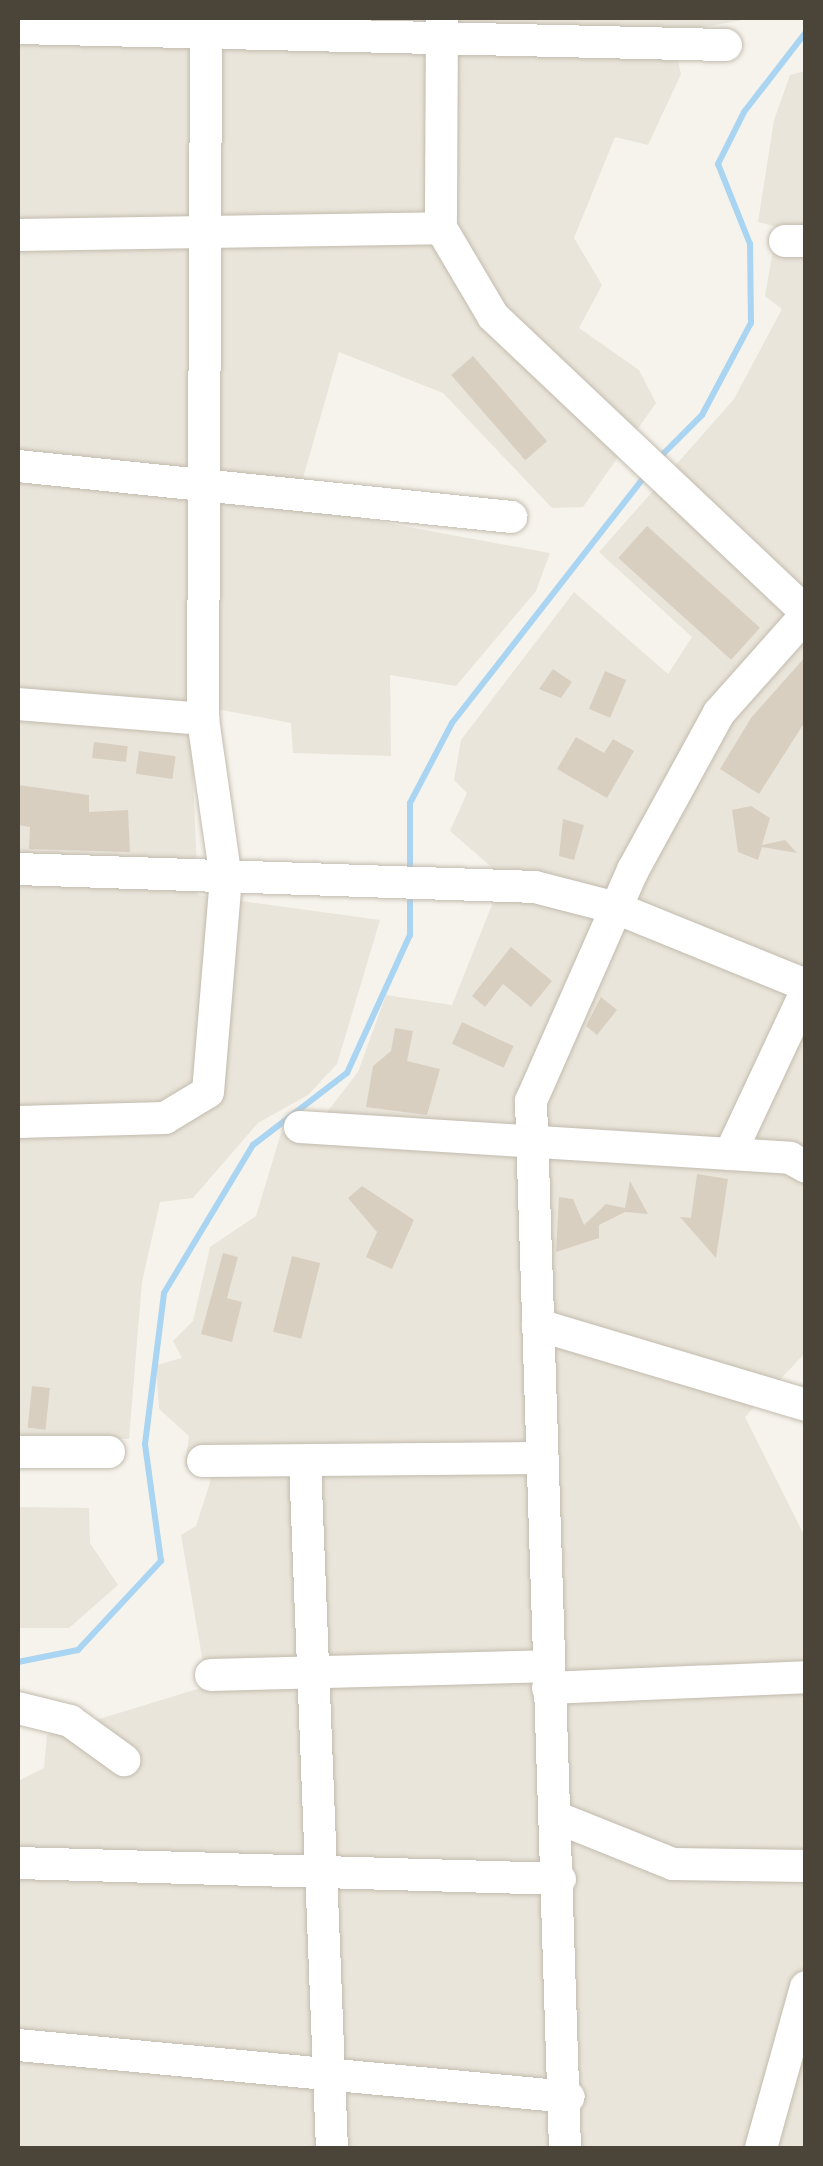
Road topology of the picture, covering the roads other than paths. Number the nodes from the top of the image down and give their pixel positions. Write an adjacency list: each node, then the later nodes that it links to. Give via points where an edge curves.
1 (206, 23): 2 (street); 3 (street); 6 (street)
2 (441, 25): 4 (street); 5 (street)
3 (18, 28)
4 (726, 45)
5 (441, 228): 6 (street); 11 (street, via 493,316)
6 (204, 232): 7 (street); 9 (street)
7 (18, 235)
8 (18, 466): 9 (street)
9 (200, 487): 10 (street); 13 (street)
10 (511, 517)
11 (806, 614): 16 (street, via 719,714)
12 (18, 704): 13 (street)
13 (202, 719): 15 (street)
14 (18, 869): 15 (street)
15 (226, 879): 16 (street, via 410,889 535,887); 18 (street, via 208,1092 165,1118)
16 (616, 908): 17 (street); 20 (street, via 531,1101)
17 (806, 988): 21 (street)
18 (18, 1122)
19 (300, 1127): 20 (street)
20 (534, 1140): 21 (street); 23 (street)
21 (730, 1154): 22 (street)
22 (806, 1167)
23 (538, 1325): 24 (street); 27 (street)
24 (806, 1406)
25 (18, 1452): 26 (street)
26 (108, 1452)
27 (539, 1458): 29 (street); 32 (street)
28 (203, 1461): 29 (street)
29 (305, 1462): 30 (street)
30 (310, 1670): 31 (street); 32 (street); 39 (street)
31 (210, 1675)
32 (547, 1677): 33 (street); 36 (street)
33 (806, 1677)
34 (18, 1708): 35 (street, via 70,1722)
35 (124, 1760)
36 (558, 1818): 38 (street, via 674,1864); 40 (street)
37 (18, 1863): 39 (street)
38 (806, 1866)
39 (322, 1874): 40 (street); 43 (street)
40 (560, 1879): 44 (street)
41 (806, 1987): 47 (street)
42 (18, 2045): 43 (street)
43 (334, 2074): 44 (street); 45 (street)
44 (569, 2097): 46 (street)
45 (332, 2148)
46 (565, 2148)
47 (761, 2148)

